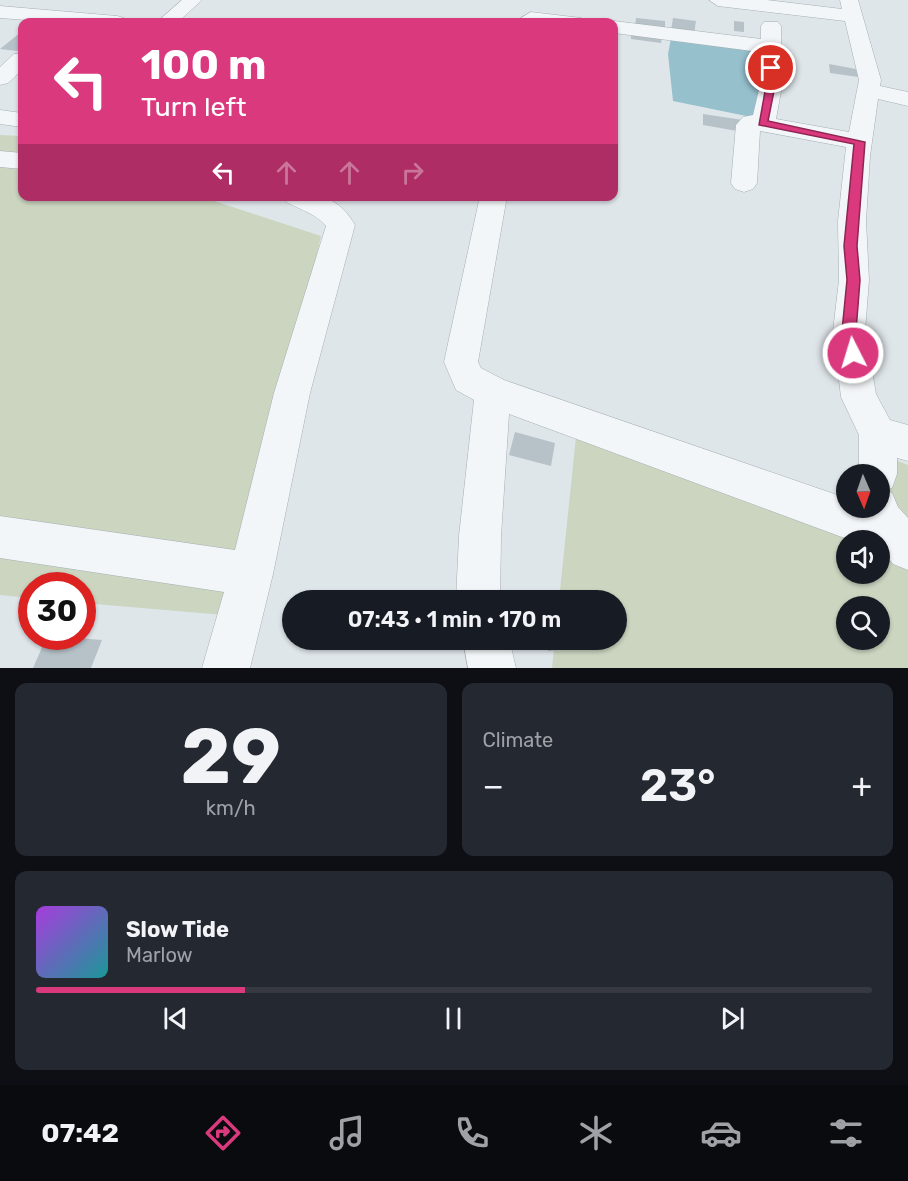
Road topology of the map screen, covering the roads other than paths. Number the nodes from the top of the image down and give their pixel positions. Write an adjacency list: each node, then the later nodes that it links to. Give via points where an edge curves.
1 (111, 0): 9 (street)
2 (193, 0): 10 (street)
3 (718, 0): 4 (street)
4 (771, 6): 5 (street); 13 (street)
5 (852, 8): 16 (street)
6 (0, 12): 8 (street)
7 (532, 13): 11 (street)
8 (56, 18)
9 (78, 18)
10 (172, 18)
11 (555, 18)
12 (618, 27): 13 (street)
13 (771, 46): 20 (street, via 771,86)
14 (18, 62): 15 (street)
15 (0, 78)
16 (869, 90): 17 (street); 21 (street)
17 (908, 99)
18 (0, 117): 19 (street)
19 (18, 119)
20 (763, 123): 21 (street); 24 (street, via 748,125)
21 (860, 142): 28 (street, via 850,246 854,280 849,331 859,398)
22 (0, 159): 23 (street)
23 (18, 161)
24 (744, 183)
25 (314, 201): 36 (street, via 332,212 341,225 292,393)
26 (493, 201): 27 (street, via 461,362 462,373 471,383)
27 (493, 392): 30 (street); 37 (street)
28 (893, 439): 29 (street)
29 (882, 464)
30 (836, 515)
31 (846, 518): 32 (street, via 865,524)
32 (875, 518)
33 (884, 518): 35 (street)
34 (0, 537): 36 (street)
35 (908, 549)
36 (251, 574): 39 (street)
37 (478, 590)
38 (488, 650): 40 (street)
39 (226, 668)
40 (492, 668)

